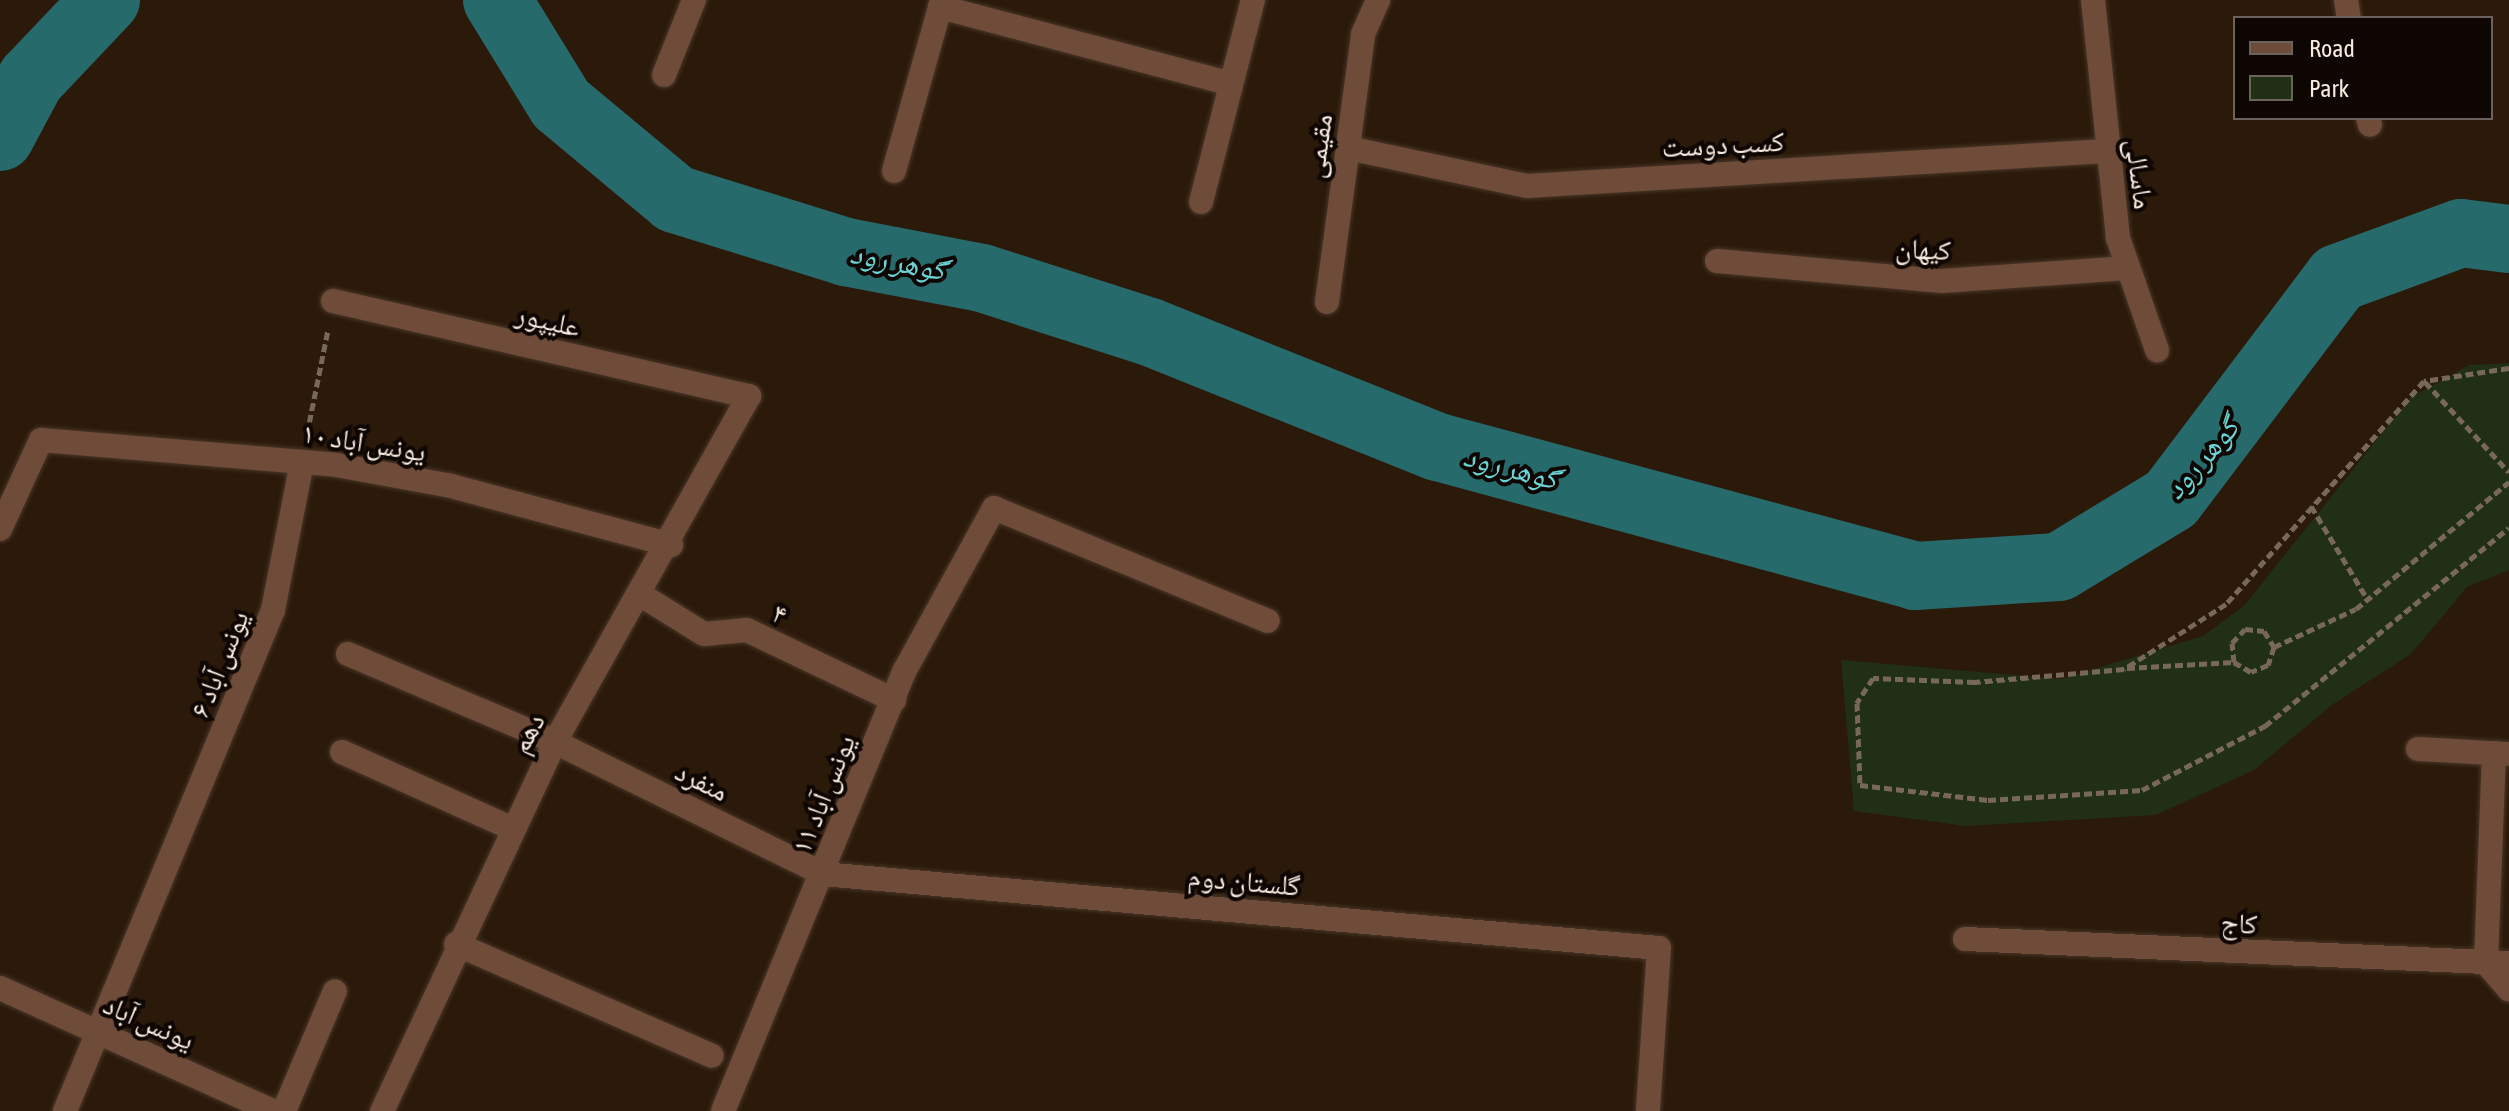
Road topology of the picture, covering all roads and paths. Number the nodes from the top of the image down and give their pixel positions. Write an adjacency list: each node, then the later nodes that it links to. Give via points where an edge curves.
1 (694, 0): 6 (street)
2 (1253, 0): 7 (street)
3 (1378, 0): 8 (street, مقیمی, via 1363,34)
4 (2093, 0): 9 (street, ماسالی)
5 (941, 3): 7 (street); 10 (street)
6 (664, 75)
7 (1231, 84): 11 (street)
8 (1348, 148): 9 (street, کسب دوست, via 1527,186); 15 (street, مقیمی)
9 (2106, 151): 13 (street, ماسالی)
10 (894, 171)
11 (1201, 202)
12 (1717, 261): 13 (street, کیهان, via 1942,281)
13 (2128, 268): 16 (street, ماسالی)
14 (333, 301): 19 (street, علیپور); 20 (path)
15 (1327, 302)
16 (2157, 350)
17 (2509, 368): 18 (path)
18 (2424, 381): 21 (path); 23 (path)
19 (749, 396): 26 (street, دهم)
20 (302, 462): 25 (street, یونس آباد ۱۰, via 41,440); 26 (street, یونس آباد ۱۰, via 451,486); 47 (street, یونس آباد ۶, via 273,610)
21 (2509, 472)
22 (2509, 482): 28 (path)
23 (2311, 506): 28 (path); 33 (path, via 2226,604)
24 (2509, 528): 33 (path, via 2265,726 2142,790 1988,800 1860,785 1857,703 1873,678 1975,682)
25 (0, 529)
26 (671, 545): 27 (street, دهم)
27 (641, 595): 34 (street, ۴, via 704,634 747,630); 35 (street, دهم)
28 (2368, 600): 30 (path)
29 (1268, 621): 34 (street, یونس آباد ۱۱, via 994,508)
30 (2274, 647): 32 (path, via 2268,665 2251,672); 32 (path, via 2264,631 2245,629 2232,643)
31 (348, 654): 35 (street, منفرد)
32 (2234, 662): 33 (path)
33 (2124, 669)
34 (894, 700): 40 (street, یونس آباد ۱۱)
35 (555, 742): 39 (street, دهم); 40 (street, منفرد)
36 (2418, 749): 38 (street)
37 (342, 752): 39 (street)
38 (2502, 753): 43 (street)
39 (511, 828): 42 (street, دهم)
40 (823, 874): 53 (street, یونس آباد ۱۱); 54 (street, گلستان دوم, via 1659,948)
41 (1965, 939): 43 (street, کاج)
42 (456, 944): 48 (street); 52 (street, دهم)
43 (2498, 963): 45 (street)
44 (0, 988): 47 (street, یونس آباد)
45 (2509, 989)
46 (335, 991): 51 (street)
47 (100, 1032): 49 (street, یونس آباد ۶); 50 (street, یونس آباد)
48 (712, 1056)
49 (65, 1111)
50 (272, 1111)
51 (284, 1111)
52 (382, 1111)
53 (723, 1111)
54 (1648, 1111)

